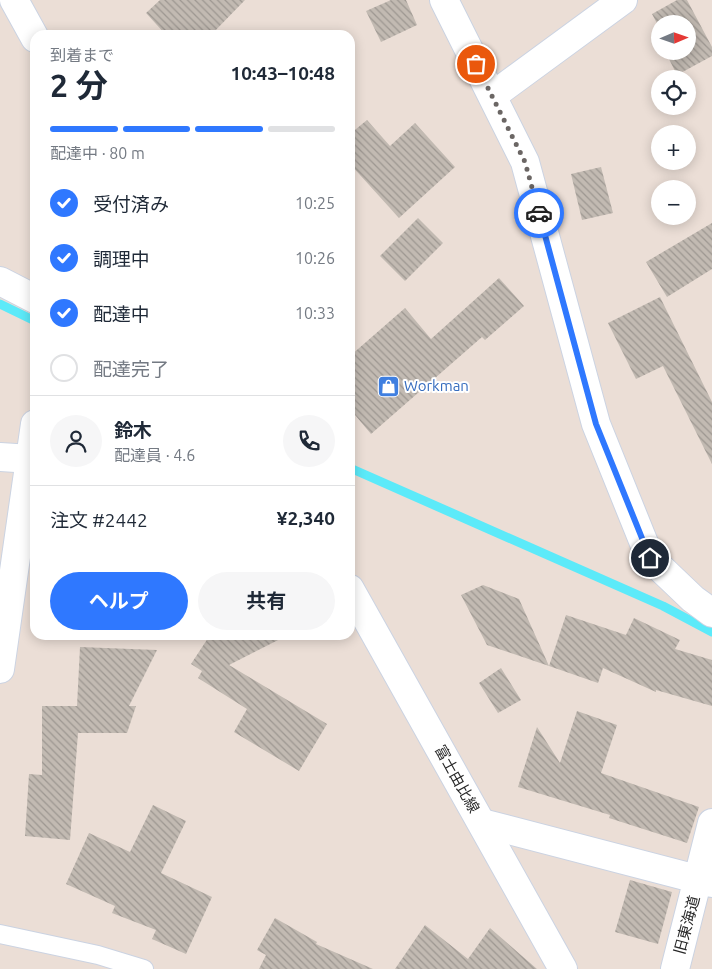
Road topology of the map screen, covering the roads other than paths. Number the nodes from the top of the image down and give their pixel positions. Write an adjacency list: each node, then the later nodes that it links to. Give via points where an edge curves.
1 (14, 0): 4 (street)
2 (444, 0): 5 (street)
3 (623, 0): 5 (street)
4 (31, 30)
5 (492, 96): 12 (street, via 525,162 596,424 650,558 692,599)
6 (0, 281): 7 (street)
7 (30, 296)
8 (0, 457): 9 (street)
9 (30, 459)
10 (30, 466): 13 (street)
11 (355, 598): 15 (street, 富士由比線)
12 (712, 613)
13 (0, 669)
14 (712, 822): 16 (street, 旧東海道)
15 (482, 823): 16 (street); 19 (street, 富士由比線)
16 (706, 880): 20 (street, 旧東海道)
17 (0, 934): 18 (lane, via 98,955)
18 (144, 969)
19 (564, 969)
20 (675, 969)

